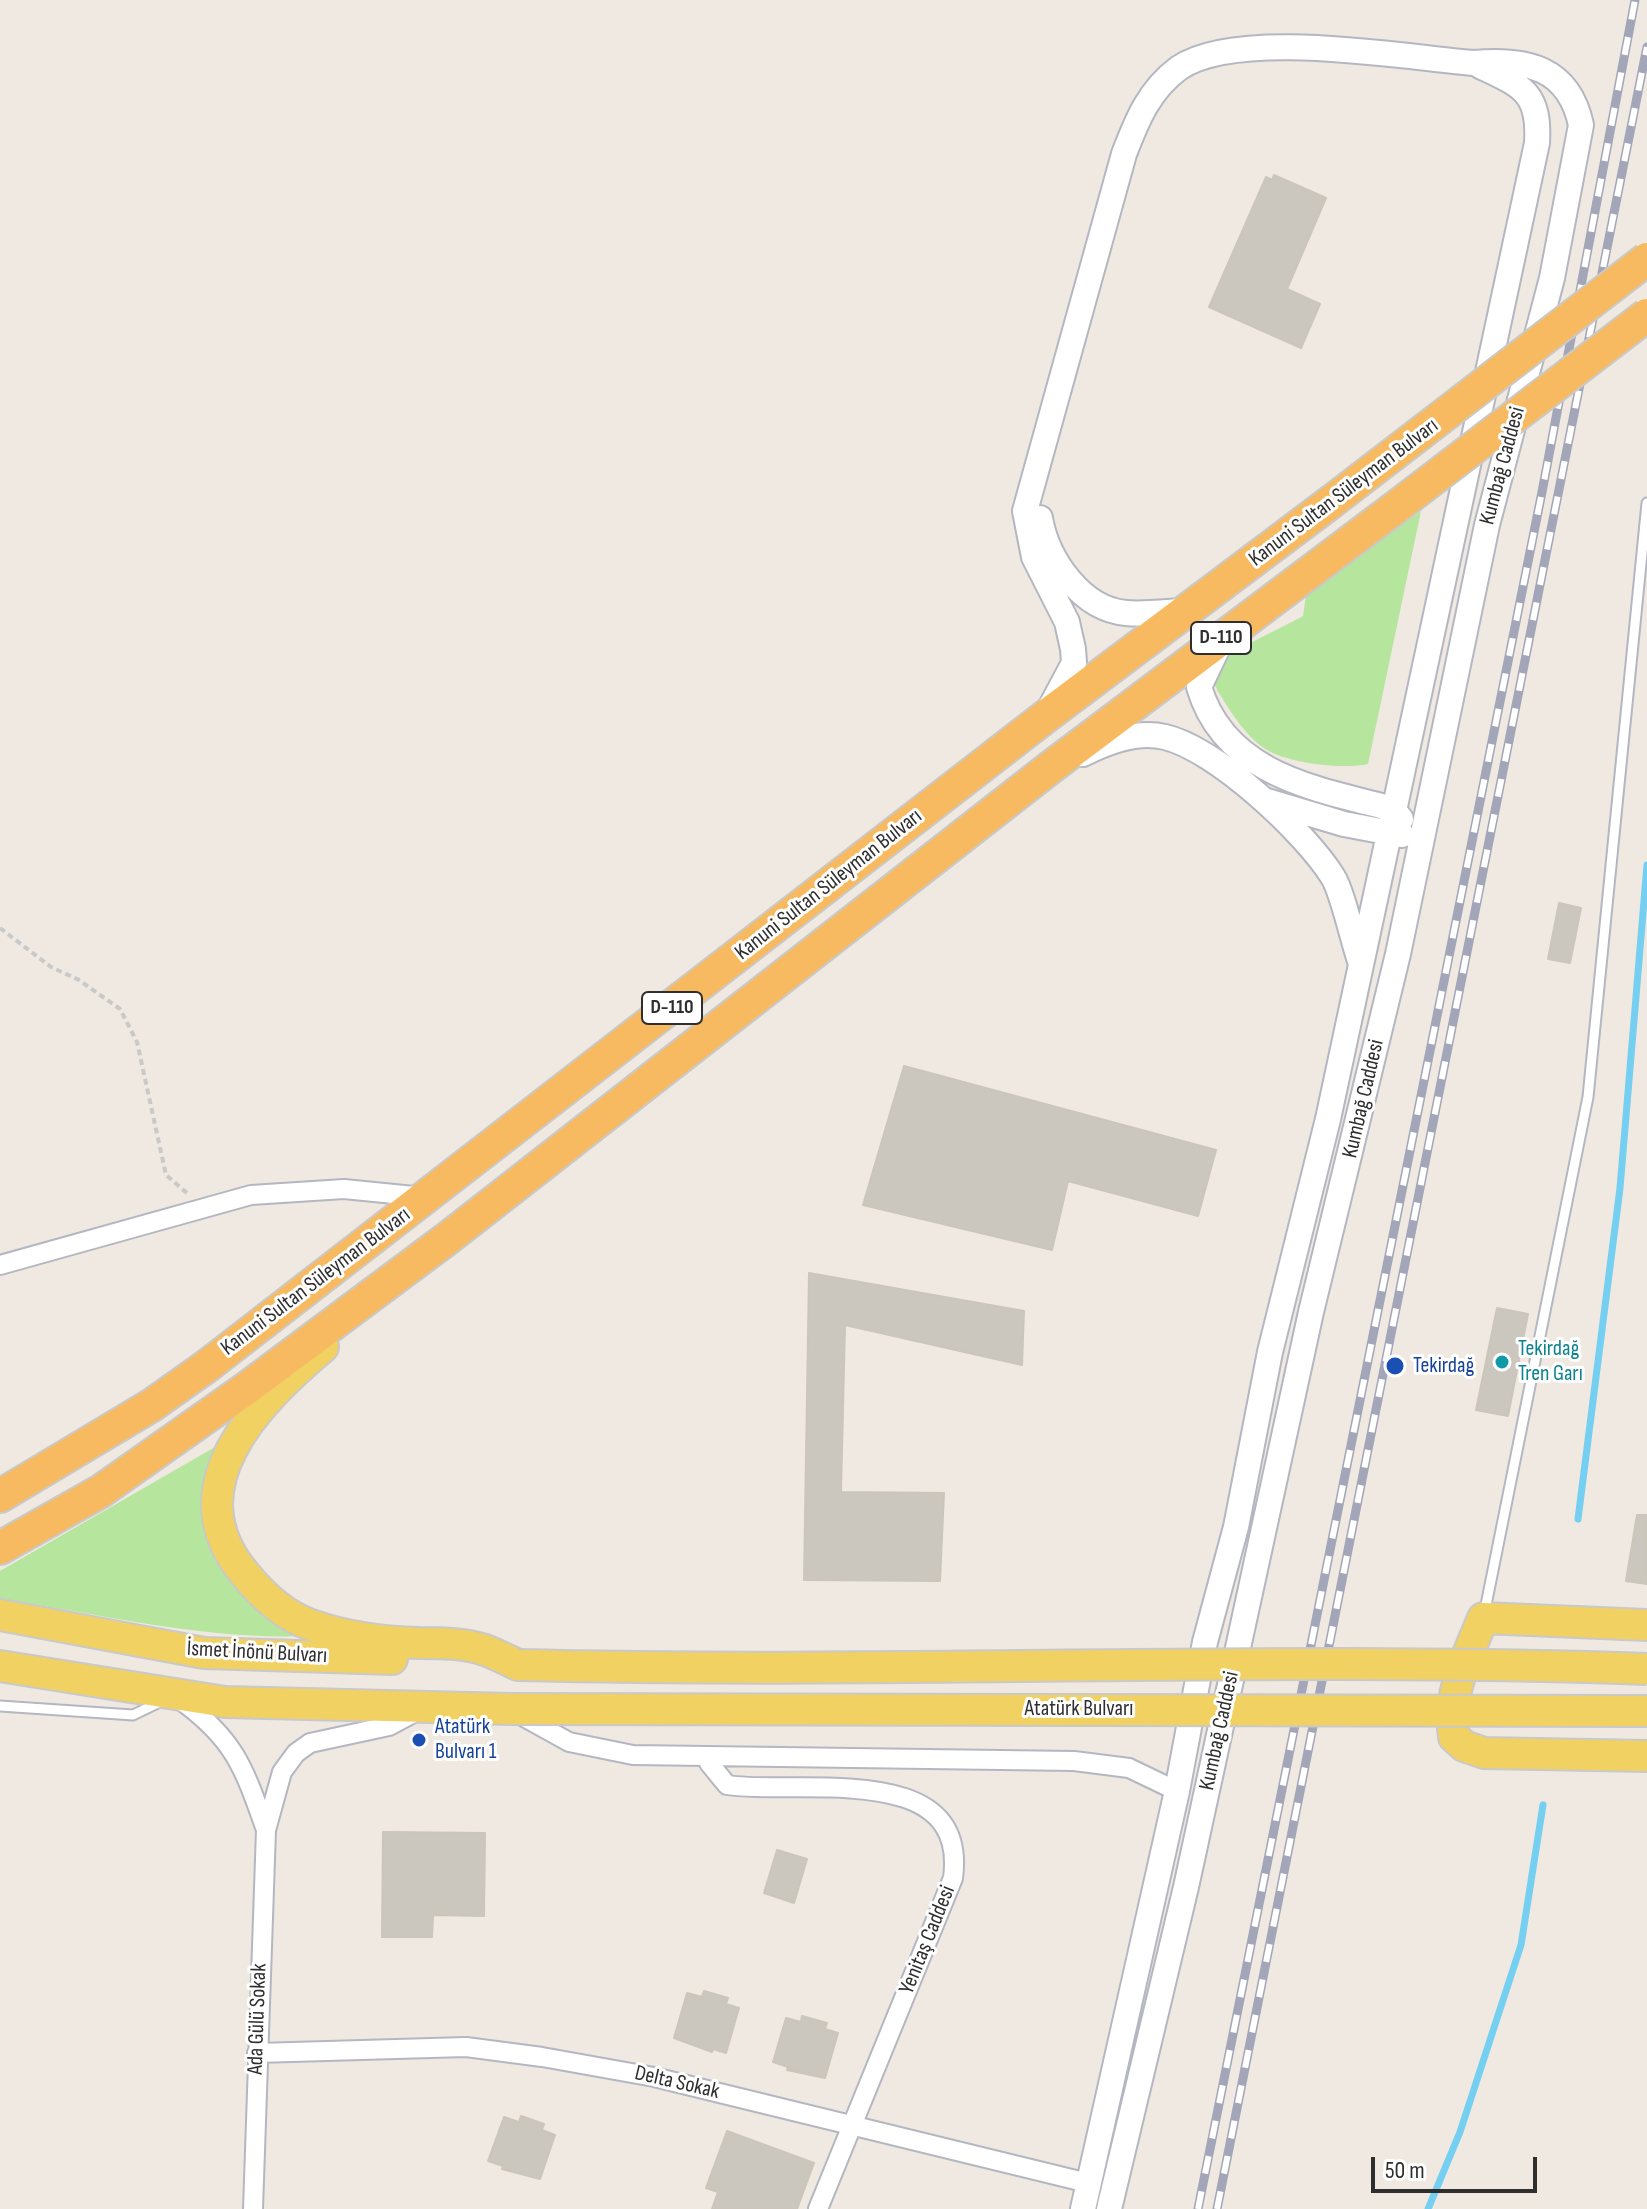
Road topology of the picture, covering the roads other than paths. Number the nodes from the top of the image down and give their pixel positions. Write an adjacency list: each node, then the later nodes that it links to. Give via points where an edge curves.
1 (1474, 63): 4 (street, Kumbağ Caddesi, via 1245,47 1198,57 1166,79 1138,115 1124,154); 11 (street, Kumbağ Caddesi, via 1531,96 1539,114 1537,143); 12 (street, Kumbağ Caddesi, via 1496,61 1543,70 1564,82 1581,125 1552,278 1487,525)
2 (1647, 259): 6 (highway, Kanuni Sultan Süleyman Bulvarı / D-110, bridge)
3 (1647, 315): 7 (highway, Kanuni Sultan Süleyman Bulvarı / D-110, bridge)
4 (1035, 476): 6 (street, Kumbağ Caddesi, via 1043,534 1054,561 1078,589 1126,613); 8 (street, Kumbağ Caddesi, via 1025,511 1028,535 1067,622 1073,649 1070,673)
5 (1647, 503): 20 (lane, via 1588,1097)
6 (1188, 611): 8 (highway, Kanuni Sultan Süleyman Bulvarı / D-110)
7 (1228, 633): 9 (highway, Kanuni Sultan Süleyman Bulvarı / D-110); 11 (street, via 1213,652 1199,687 1205,709 1220,729 1253,762 1285,780)
8 (1045, 717): 14 (highway, Kanuni Sultan Süleyman Bulvarı / D-110)
9 (1051, 767): 10 (street, via 1120,739 1165,737 1220,766); 15 (highway, Kanuni Sultan Süleyman Bulvarı / D-110)
10 (1265, 801): 11 (street); 13 (street, via 1335,880)
11 (1391, 822): 12 (street); 13 (street, Kumbağ Caddesi)
12 (1422, 837): 40 (street, Kumbağ Caddesi)
13 (1362, 966): 32 (street, Kumbağ Caddesi, via 1270,1352)
14 (427, 1197): 16 (street, via 344,1189 251,1195); 17 (highway, Kanuni Sultan Süleyman Bulvarı / D-110, via 152,1405)
15 (448, 1238): 18 (highway, Kanuni Sultan Süleyman Bulvarı / D-110, via 169,1445); 22 (main road, via 306,1362 243,1426 219,1483 218,1511 235,1563 258,1590 310,1625 355,1637 483,1649)
16 (0, 1265)
17 (0, 1496)
18 (0, 1548)
19 (0, 1615): 22 (main road, İsmet İnönü Bulvarı, via 204,1653)
20 (1483, 1618): 21 (main road); 31 (main road, via 1455,1688 1454,1737 1464,1746 1484,1753)
21 (1647, 1625)
22 (518, 1665): 24 (main road, Atatürk Bulvarı, bridge, via 752,1669 1512,1664)
23 (0, 1666): 25 (main road)
24 (1647, 1669)
25 (172, 1695): 26 (lane, via 133,1715); 27 (main road, via 239,1703); 33 (street, via 198,1712 236,1751)
26 (0, 1706)
27 (421, 1709): 28 (main road); 33 (street, via 389,1726 310,1743 296,1753 282,1772)
28 (511, 1709): 29 (main road, Atatürk Bulvarı, bridge); 30 (street, via 569,1742 633,1755)
29 (1647, 1711)
30 (709, 1756): 32 (street, via 1099,1763 1148,1774); 35 (street, Yenitaş Caddesi, via 727,1785 890,1792 935,1815 952,1841 953,1878)
31 (1647, 1756)
32 (1177, 1791): 36 (street, Kumbağ Caddesi)
33 (266, 1830): 34 (street, Ada Gülü Sokak)
34 (257, 2053): 35 (street, Delta Sokak, via 466,2047 654,2077); 37 (street, Ada Gülü Sokak)
35 (853, 2126): 36 (street, Delta Sokak); 38 (street, Yenitaş Caddesi)
36 (1088, 2183): 39 (street, Kumbağ Caddesi)
37 (253, 2209)
38 (818, 2209)
39 (1083, 2209)
40 (1109, 2209)

